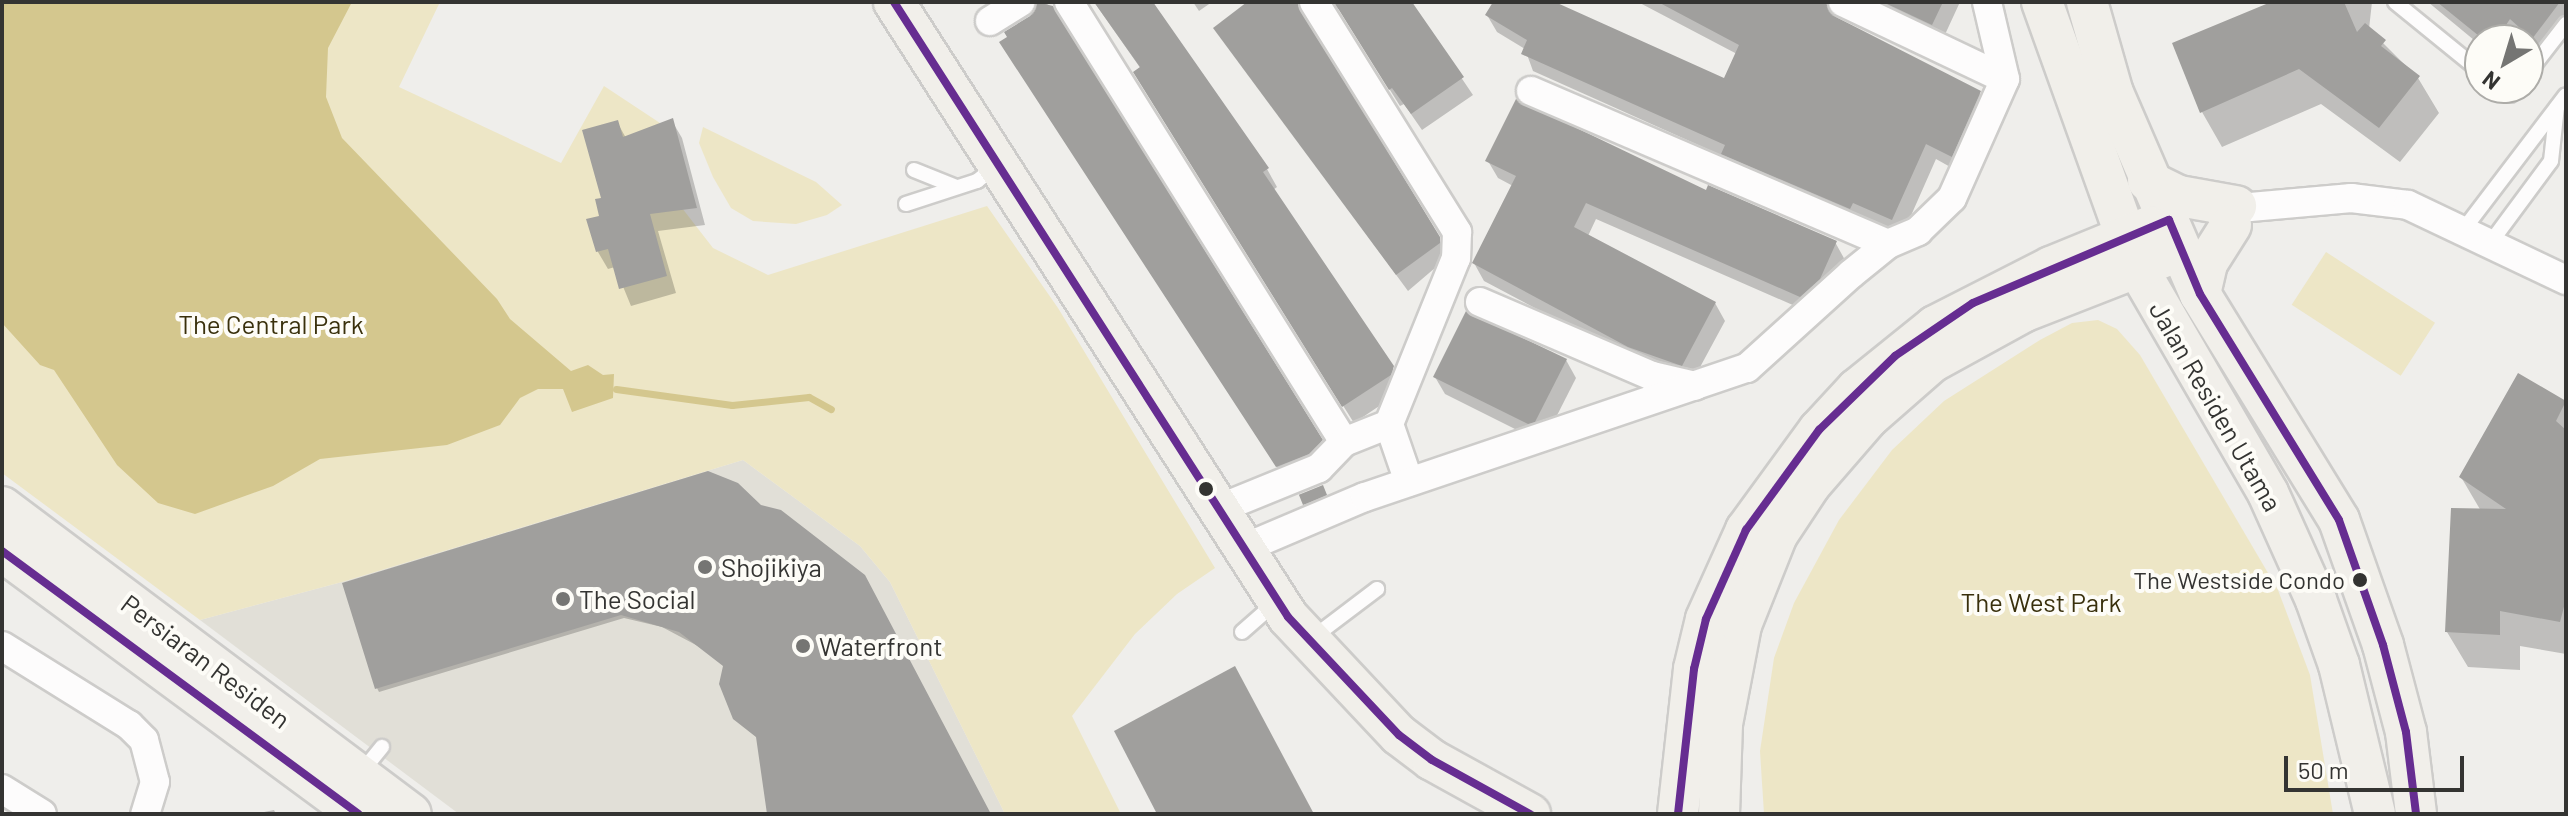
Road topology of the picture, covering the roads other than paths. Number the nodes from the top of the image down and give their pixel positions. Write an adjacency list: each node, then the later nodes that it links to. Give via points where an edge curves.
1 (894, 2): 18 (street)
2 (1020, 2): 10 (street)
3 (1069, 2): 37 (street)
4 (1314, 2): 36 (street, via 1457,232 1456,258)
5 (1843, 2): 14 (street)
6 (1987, 2): 14 (street)
7 (2042, 2): 17 (street, Jalan Residen Utama)
8 (2087, 2): 20 (street, Jalan Residen Utama, via 2109,80)
9 (2395, 2): 13 (lane)
10 (990, 21)
11 (2566, 24): 12 (lane)
12 (2544, 52)
13 (2464, 58)
14 (2005, 79): 27 (street, via 1952,198 1918,231)
15 (1531, 91): 27 (street)
16 (2561, 101): 24 (lane); 26 (lane, via 2551,161)
17 (2098, 162): 28 (street, Jalan Residen Utama); 29 (street, via 2091,217)
18 (999, 164): 21 (lane, via 977,181); 40 (street)
19 (914, 170): 21 (lane)
20 (2148, 181): 23 (street); 25 (street, Jalan Residen Utama)
21 (956, 187): 22 (lane)
22 (906, 204)
23 (2234, 215): 24 (street, via 2277,201 2351,198 2408,205); 25 (street); 32 (street, via 2207,263)
24 (2464, 229): 26 (street)
25 (2175, 235): 28 (street); 32 (street, Jalan Residen Utama)
26 (2491, 242): 30 (street)
27 (1888, 244): 35 (street, via 1747,368)
28 (2130, 251): 29 (street); 31 (street); 34 (street, Jalan Residen Utama)
29 (2051, 267): 54 (street, via 1973,303 1895,356 1838,409 1767,495 1728,565 1706,619 1694,669)
30 (2566, 280)
31 (2096, 286): 34 (street, via 2137,304); 55 (street, via 2023,312 1932,362 1868,418 1810,485 1777,535 1741,625 1722,724)
32 (2200, 294): 57 (street, Jalan Residen Utama, via 2339,520 2383,645 2406,732)
33 (1480, 302): 35 (street, via 1652,376)
34 (2175, 332): 56 (street, Jalan Residen Utama, via 2268,493 2316,600 2342,677)
35 (1695, 386): 38 (street)
36 (1389, 424): 37 (street); 38 (street)
37 (1344, 442): 40 (street, via 1319,468)
38 (1409, 482): 41 (street)
39 (2, 507): 48 (street, Persiaran Residen)
40 (1221, 508): 41 (street)
41 (1247, 547): 44 (street)
42 (2, 551): 48 (street, Persiaran Residen)
43 (1377, 589): 46 (lane)
44 (1279, 600): 45 (lane); 46 (street)
45 (1242, 632)
46 (1308, 642): 53 (street, via 1363,702 1432,760)
47 (2, 646): 51 (street, via 129,725 144,740 155,782)
48 (360, 784): 52 (street, Persiaran Residen)
49 (2, 789): 50 (street)
50 (42, 814)
51 (145, 814)
52 (411, 814)
53 (1530, 814)
54 (1678, 814)
55 (1719, 814)
56 (2375, 814)
57 (2416, 814)

